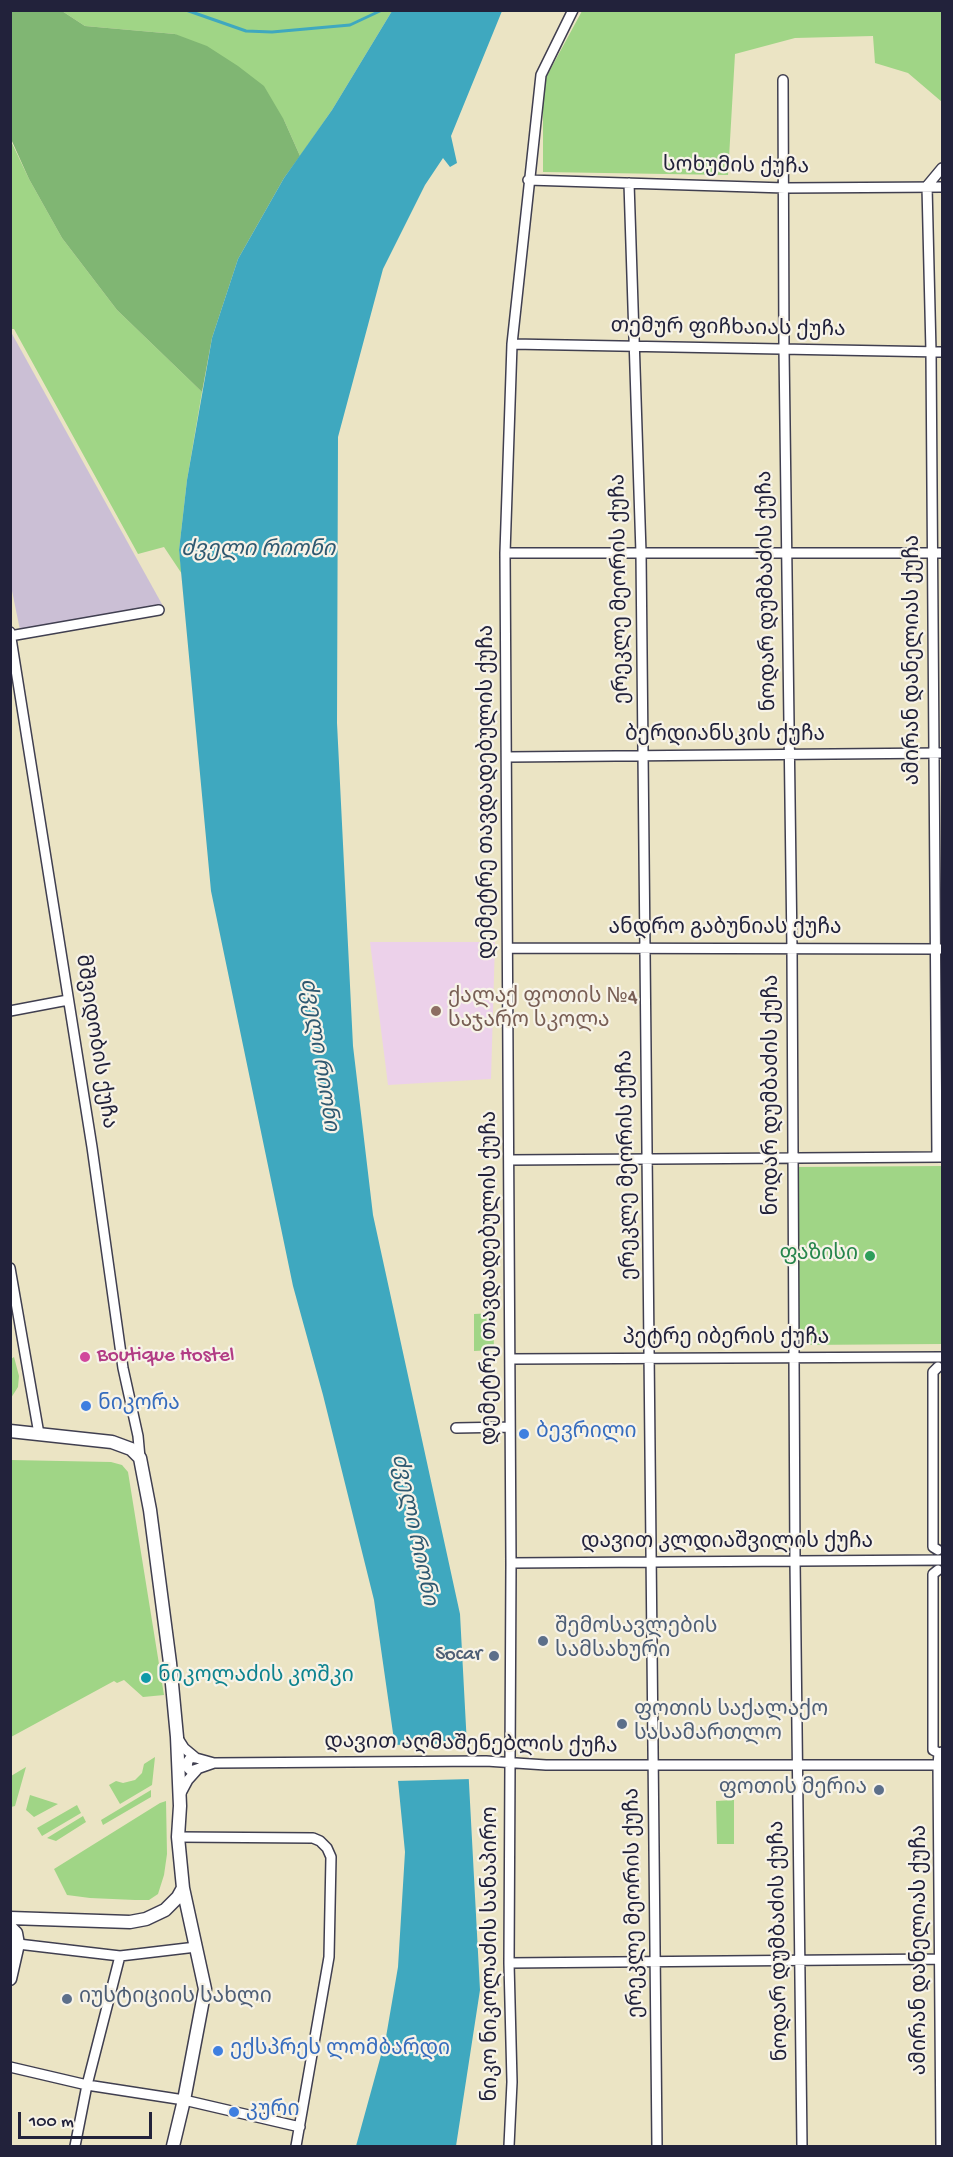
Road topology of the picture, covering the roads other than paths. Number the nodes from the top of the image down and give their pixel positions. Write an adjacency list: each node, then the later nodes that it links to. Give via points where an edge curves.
1 (573, 10): 4 (street, დემეტრე თავდადებულის ქუჩა, via 541,75)
2 (783, 80): 8 (street, ნოდარ დუმბაძის ქუჩა)
3 (942, 168): 6 (street)
4 (528, 180): 5 (street, სოხუმის ქუჩა); 9 (street, დემეტრე თავდადებულის ქუჩა)
5 (629, 183): 8 (street, სოხუმის ქუჩა); 10 (street, ერეკლე მეორის ქუჩა)
6 (927, 186): 7 (street, სოხუმის ქუჩა); 8 (street, სოხუმის ქუჩა); 12 (street, ამირან დანელიას ქუჩა)
7 (942, 187)
8 (785, 188): 11 (street, ნოდარ დუმბაძის ქუჩა)
9 (512, 344): 10 (street, თემურ ფიჩხაიას ქუჩა); 14 (street, დემეტრე თავდადებულის ქუჩა)
10 (633, 346): 11 (street, თემურ ფიჩხაიას ქუჩა); 15 (street, ერეკლე მეორის ქუჩა)
11 (784, 349): 12 (street, თემურ ფიჩხაიას ქუჩა); 16 (street, ნოდარ დუმბაძის ქუჩა)
12 (931, 352): 13 (street, თემურ ფიჩხაიას ქუჩა); 17 (street, ამირან დანელიას ქუჩა)
13 (942, 352)
14 (506, 553): 15 (street); 23 (street, დემეტრე თავდადებულის ქუჩა)
15 (641, 553): 16 (street); 21 (street, ერეკლე მეორის ქუჩა)
16 (787, 553): 17 (street); 22 (street, ნოდარ დუმბაძის ქუჩა)
17 (937, 553): 20 (street, ამირან დანელიას ქუჩა)
18 (159, 610): 19 (street)
19 (11, 635): 28 (street, მშვიდობის ქუჩა)
20 (938, 753): 22 (street, ბერდიანსკის ქუჩა); 27 (street, ამირან დანელიას ქუჩა)
21 (643, 755): 22 (street, ბერდიანსკის ქუჩა); 23 (street, ბერდიანსკის ქუჩა); 25 (street, ერეკლე მეორის ქუჩა)
22 (789, 755): 26 (street, ნოდარ დუმბაძის ქუჩა)
23 (507, 757): 24 (street, დემეტრე თავდადებულის ქუჩა)
24 (508, 948): 25 (street, ანდრო გაბუნიას ქუჩა); 33 (street, დემეტრე თავდადებულის ქუჩა)
25 (645, 948): 26 (street, ანდრო გაბუნიას ქუჩა); 32 (street, ერეკლე მეორის ქუჩა)
26 (792, 949): 27 (street, ანდრო გაბუნიას ქუჩა); 31 (street, ნოდარ დუმბაძის ქუჩა)
27 (939, 949): 30 (street, ამირან დანელიას ქუჩა)
28 (68, 1000): 29 (street); 43 (street, მშვიდობის ქუჩა, via 123,1368)
29 (10, 1011)
30 (940, 1157): 31 (street)
31 (793, 1158): 32 (street); 35 (street, ნოდარ დუმბაძის ქუჩა)
32 (648, 1159): 33 (street); 36 (street, ერეკლე მეორის ქუჩა)
33 (509, 1160): 37 (street, დემეტრე თავდადებულის ქუჩა)
34 (10, 1268): 42 (street)
35 (794, 1357): 36 (street, პეტრე იბერის ქუჩა); 38 (street, პეტრე იბერის ქუჩა); 48 (street, ნოდარ დუმბაძის ქუჩა)
36 (649, 1358): 37 (street, პეტრე იბერის ქუჩა); 47 (street, ერეკლე მეორის ქუჩა)
37 (510, 1359): 39 (street, დემეტრე თავდადებულის ქუჩა)
38 (940, 1362): 46 (street, ამირან დანელიას ქუჩა, via 933,1372 933,1545)
39 (510, 1426): 40 (street); 49 (street, დემეტრე თავდადებულის ქუჩა)
40 (456, 1428)
41 (10, 1431): 42 (main road)
42 (39, 1434): 44 (main road)
43 (138, 1436): 44 (street); 45 (street, მშვიდობის ქუჩა)
44 (112, 1442): 45 (main road, via 131,1449)
45 (140, 1458): 51 (main road, via 150,1510)
46 (940, 1549): 50 (street, ამირან დანელიას ქუჩა)
47 (651, 1562): 48 (street, დავით კლდიაშვილის ქუჩა); 49 (street, დავით კლდიაშვილის ქუჩა); 58 (street, ერეკლე მეორის ქუჩა)
48 (795, 1562): 50 (street, დავით კლდიაშვილის ქუჩა); 57 (street, ნოდარ დუმბაძის ქუჩა)
49 (511, 1563): 54 (street, დემეტრე თავდადებულის ქუჩა)
50 (940, 1566): 52 (street, ამირან დანელიას ქუჩა, via 933,1574 933,1750)
51 (177, 1737): 53 (street); 60 (main road)
52 (941, 1752): 56 (street, ამირან დანელიას ქუჩა)
53 (196, 1758): 55 (street, დავით აღმაშენებლის ქუჩა); 59 (street, via 189,1759 187,1764 191,1771)
54 (511, 1762): 55 (street, დავით აღმაშენებლის ქუჩა); 58 (street, დავით აღმაშენებლის ქუჩა); 71 (street, ნიკო ნიკოლაძის სანაპირო)
55 (214, 1763): 59 (street, დავით აღმაშენებლის ქუჩა)
56 (940, 1764): 57 (street, დავით აღმაშენებლის ქუჩა); 68 (street, ამირან დანელიას ქუჩა)
57 (798, 1765): 58 (street, დავით აღმაშენებლის ქუჩა); 69 (street, ნოდარ დუმბაძის ქუჩა)
58 (653, 1766): 70 (street, ერეკლე მეორის ქუჩა)
59 (197, 1770): 60 (street)
60 (179, 1797): 61 (main road)
61 (178, 1837): 62 (main road); 76 (street, via 313,1838 327,1848 331,1857 329,1957)
62 (183, 1888): 63 (main road, via 165,1910 130,1922); 66 (main road)
63 (10, 1918)
64 (10, 1927): 65 (main road)
65 (18, 1944): 67 (street); 72 (main road)
66 (196, 1947): 67 (street); 75 (main road, via 205,1989)
67 (120, 1956): 74 (street)
68 (941, 1959): 69 (street); 83 (street, ამირან დანელიას ქუჩა)
69 (799, 1961): 70 (street); 82 (street, ნოდარ დუმბაძის ქუჩა)
70 (655, 1962): 71 (street); 81 (street, ერეკლე მეორის ქუჩა)
71 (509, 1963): 80 (street, ნიკო ნიკოლაძის სანაპირო)
72 (10, 1979)
73 (10, 2067): 74 (street)
74 (87, 2085): 75 (street); 77 (street)
75 (184, 2100): 76 (street); 78 (main road)
76 (300, 2127): 79 (street)
77 (75, 2146)
78 (172, 2146)
79 (296, 2146)
80 (509, 2146)
81 (657, 2146)
82 (801, 2146)
83 (941, 2146)

